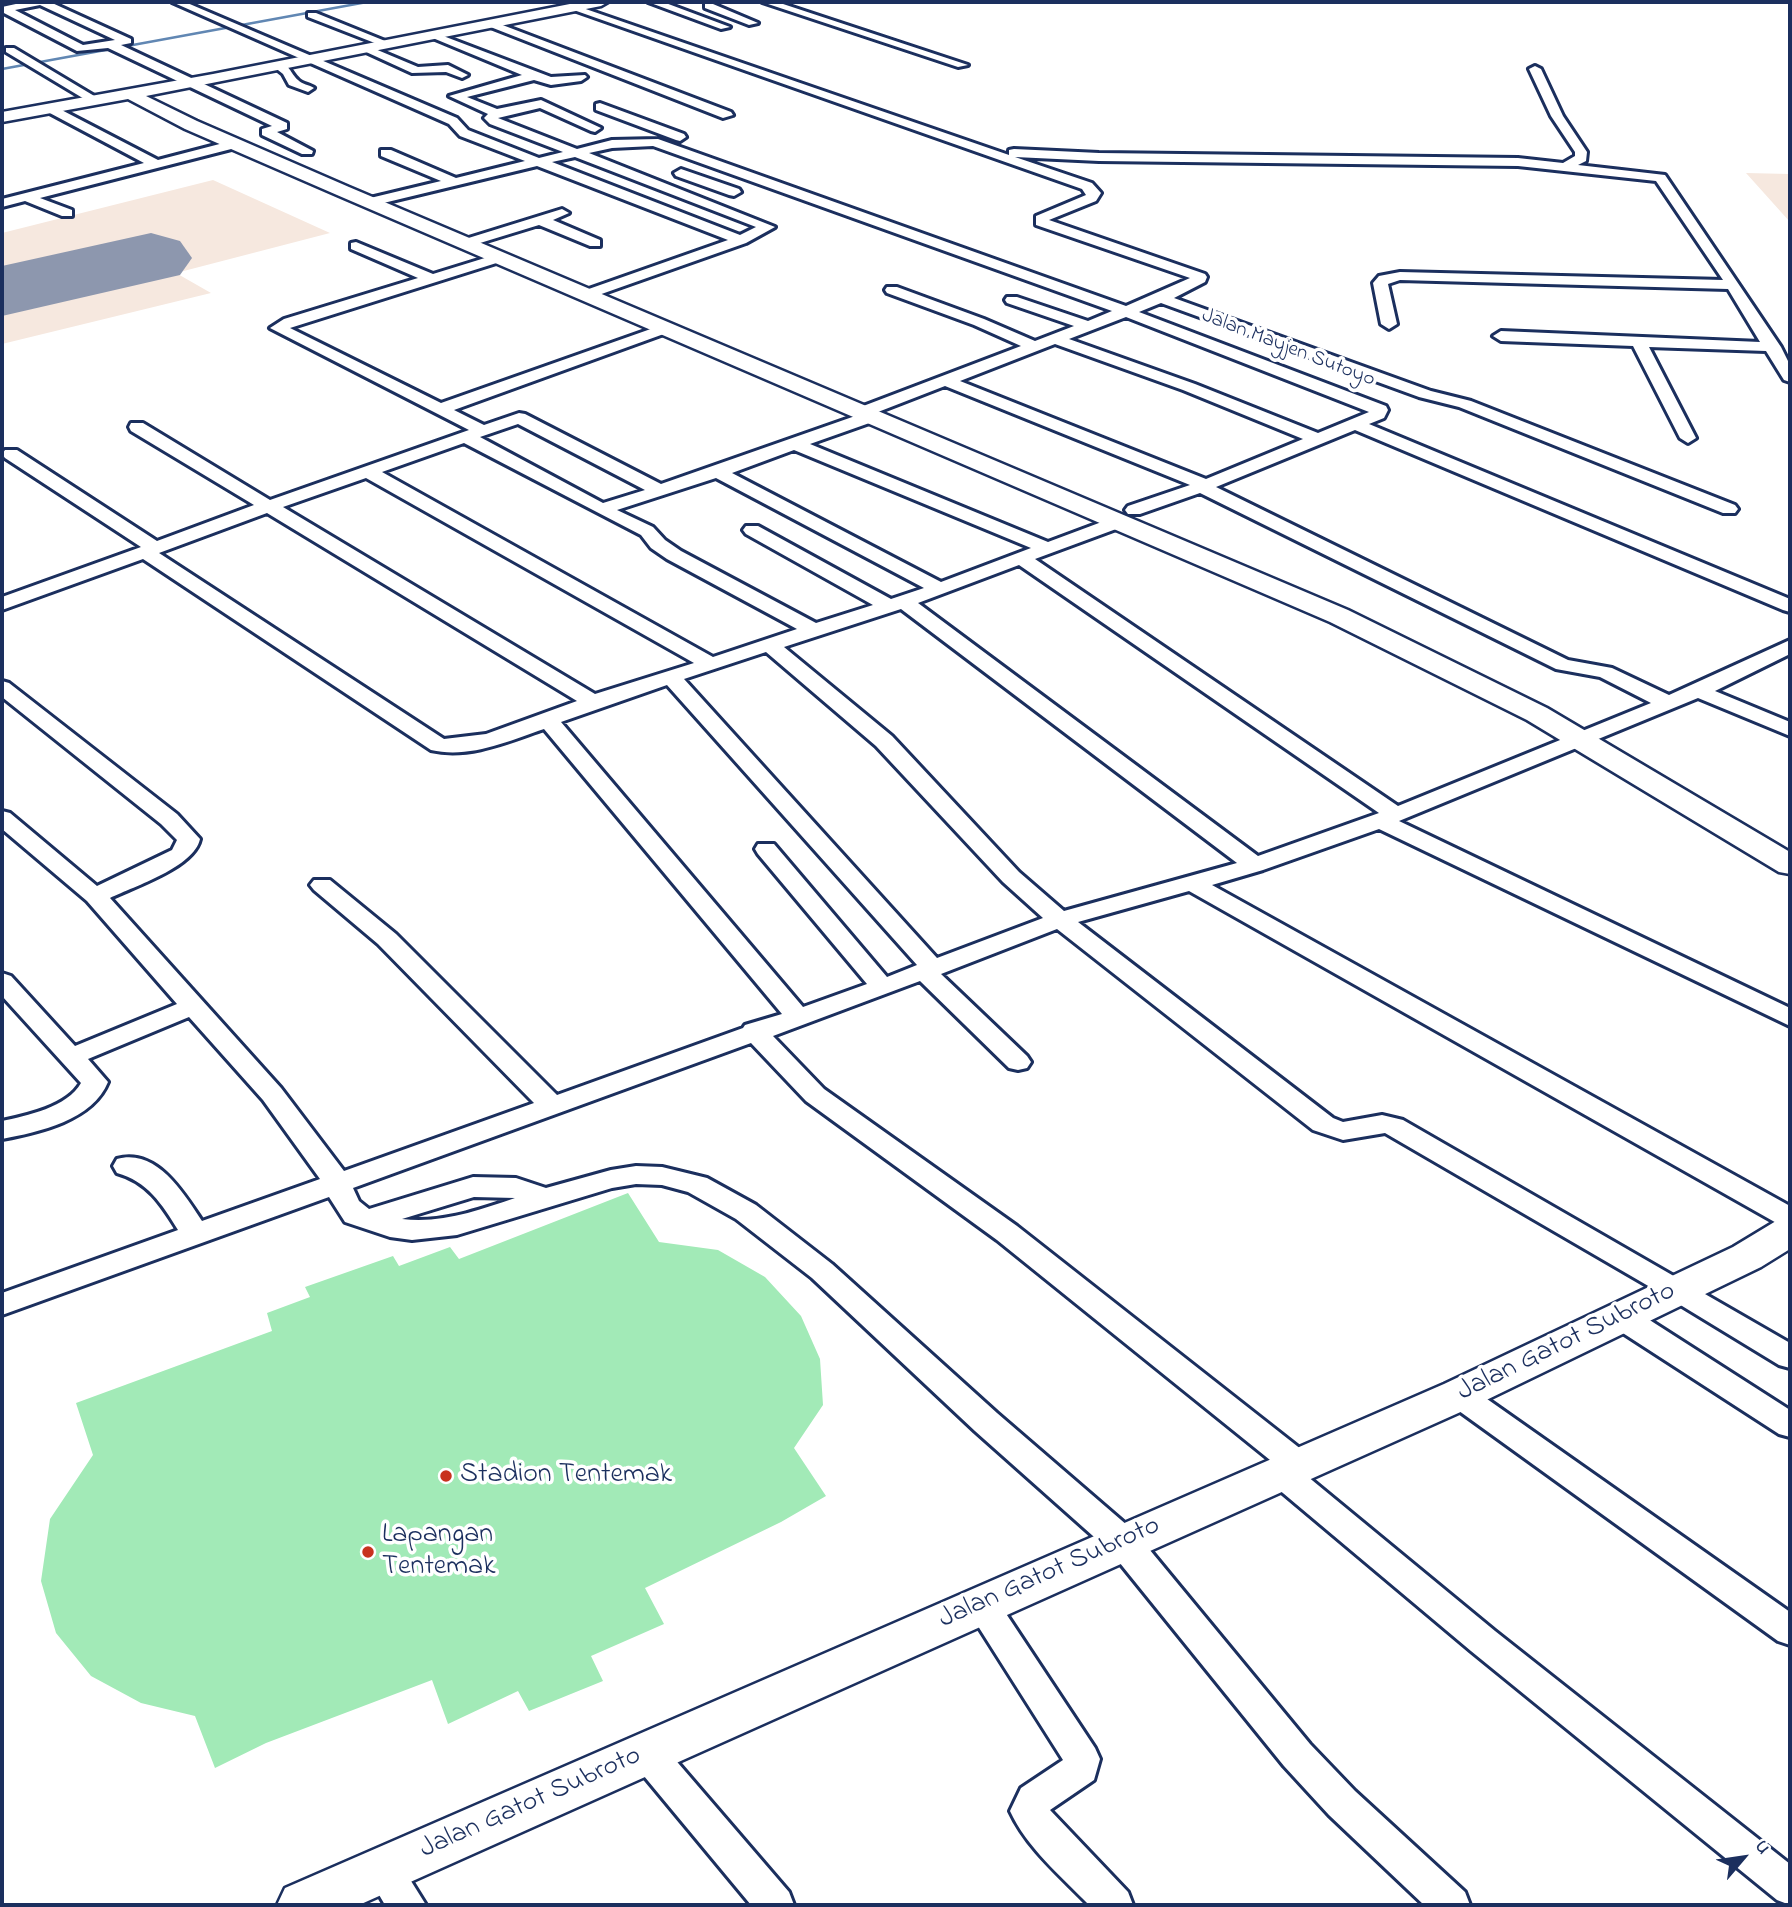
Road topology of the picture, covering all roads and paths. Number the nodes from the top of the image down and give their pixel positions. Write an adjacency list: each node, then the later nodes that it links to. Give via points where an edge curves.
1 (43, 2): 17 (street, via 127,41); 17 (street, via 5,9 81,48)
2 (177, 2): 21 (street)
3 (601, 2): 8 (street)
4 (653, 2): 13 (street)
5 (695, 2): 11 (street)
6 (721, 2): 10 (street)
7 (767, 2): 22 (street)
8 (573, 8): 12 (street); 43 (street)
9 (314, 9): 16 (street, via 319,13 312,15)
10 (763, 16)
11 (752, 23)
12 (492, 24): 14 (street); 37 (street)
13 (725, 27)
14 (453, 32): 15 (street); 20 (street, via 500,51)
15 (434, 36): 16 (street); 20 (street)
16 (390, 45): 18 (street)
17 (115, 47): 28 (street)
18 (368, 49): 21 (street); 25 (street, via 416,71 448,68)
19 (10, 50): 32 (street)
20 (483, 55): 26 (street)
21 (314, 60): 23 (street); 33 (street)
22 (962, 65)
23 (279, 66): 28 (street); 29 (street, via 293,83)
24 (1535, 69): 49 (street, via 1557,116 1581,152 1581,158)
25 (462, 75)
26 (534, 76): 27 (street, via 551,81); 31 (street)
27 (580, 76)
28 (190, 83): 30 (street); 40 (street, via 283,127)
29 (308, 88)
30 (130, 94): 32 (street); 41 (street)
31 (455, 96): 33 (street); 36 (street)
32 (95, 100): 35 (street)
33 (417, 106): 47 (street, via 458,124 464,133)
34 (600, 107): 42 (street, via 681,137)
35 (50, 108): 38 (street); 48 (street)
36 (496, 113): 39 (street, via 541,104); 46 (street, via 490,118 494,121)
37 (727, 115)
38 (2, 117)
39 (595, 128)
40 (267, 132): 41 (street); 44 (street)
41 (232, 143): 48 (street); 58 (street)
42 (661, 144): 46 (street, via 623,142); 74 (street)
43 (982, 148): 49 (street, via 1088,157); 72 (street, via 1087,186 1094,193 1041,222 1200,277)
44 (307, 151)
45 (386, 153): 51 (street)
46 (574, 154): 47 (street); 52 (street)
47 (538, 162): 51 (street); 54 (street)
48 (156, 164): 57 (street)
49 (1568, 165): 69 (street, via 1660,177)
50 (681, 173): 53 (street)
51 (455, 182): 58 (street)
52 (651, 183): 54 (street); 56 (street)
53 (715, 185): 55 (street); 56 (street)
54 (615, 191): 63 (street)
55 (734, 192)
56 (678, 193): 63 (street, via 768,227)
57 (26, 197): 59 (street); 61 (street)
58 (371, 202): 64 (street)
59 (2, 203)
60 (562, 213): 62 (street)
61 (67, 214)
62 (540, 220): 64 (street); 65 (street)
63 (741, 240): 71 (street)
64 (467, 243): 67 (street)
65 (596, 243)
66 (356, 246): 68 (street)
67 (501, 257): 68 (street); 71 (street)
68 (432, 279): 85 (street, via 278,328)
69 (1734, 285): 75 (street, via 1391,277 1380,283); 82 (street)
70 (892, 290): 81 (street)
71 (588, 294): 77 (street)
72 (1161, 298): 74 (street); 100 (street, via 1425,394 1465,404)
73 (1012, 300): 76 (street)
74 (1125, 312): 76 (street); 87 (street, Jalan Mayjen Sutoyo, via 1380,410)
75 (1389, 324)
76 (1088, 327): 79 (street)
77 (667, 328): 85 (street); 86 (street)
78 (1501, 336): 80 (street)
79 (1056, 339): 81 (street); 91 (street)
80 (1640, 344): 82 (street); 90 (street)
81 (1035, 347): 84 (street)
82 (1773, 348): 83 (street)
83 (1790, 377)
84 (946, 381): 86 (street); 96 (street)
85 (440, 409): 89 (street)
86 (868, 414): 92 (street); 101 (street)
87 (1356, 424): 91 (street, Jalan Mayjen Sutoyo); 109 (street)
88 (137, 427): 98 (street)
89 (474, 429): 94 (street); 97 (street, via 522,418); 99 (street)
90 (1688, 438)
91 (1318, 439): 96 (street, Jalan Mayjen Sutoyo)
92 (795, 444): 95 (street); 104 (street)
93 (11, 454): 103 (street, Jalan Mayjen Sutoyo)
94 (367, 471): 98 (street); 113 (street)
95 (717, 472): 97 (street); 106 (street)
96 (1203, 486): 101 (street, Jalan Mayjen Sutoyo); 118 (street, via 1563,665 1605,672)
97 (659, 490): 99 (street)
98 (267, 507): 103 (street); 117 (street)
99 (602, 509): 110 (street, via 647,530 668,551)
100 (1729, 509)
101 (1125, 515): 104 (street, Jalan Mayjen Sutoyo); 121 (street, via 1454,670)
102 (752, 530): 108 (street)
103 (147, 546): 107 (street); 119 (street, Jalan Mayjen Sutoyo, via 439,745 480,741)
104 (1045, 548): 105 (street, Jalan Mayjen Sutoyo)
105 (1021, 558): 106 (street, Jalan Mayjen Sutoyo); 122 (street)
106 (940, 589): 108 (street, Jalan Mayjen Sutoyo)
107 (2, 604)
108 (896, 604): 110 (street, Jalan Mayjen Sutoyo); 125 (street)
109 (1790, 606)
110 (816, 631): 111 (street, Jalan Mayjen Sutoyo)
111 (769, 645): 113 (street, Jalan Mayjen Sutoyo); 130 (street, via 884,740 992,858)
112 (1790, 646): 116 (street)
113 (711, 664): 114 (street, Jalan Mayjen Sutoyo)
114 (671, 677): 117 (street, Jalan Mayjen Sutoyo); 131 (street, via 810,827)
115 (2, 687): 129 (street, via 189,839 180,855)
116 (1698, 691): 118 (street); 120 (street)
117 (593, 702): 119 (street, Jalan Mayjen Sutoyo)
118 (1668, 703): 121 (street)
119 (547, 719): 135 (street)
120 (1790, 730)
121 (1580, 737): 122 (street); 126 (street)
122 (1387, 817): 125 (street); 136 (street)
123 (2, 818): 129 (street)
124 (766, 849): 133 (street)
125 (1255, 865): 127 (street)
126 (1790, 865)
127 (1192, 883): 130 (street); 144 (street)
128 (322, 886): 140 (street, via 387,939)
129 (95, 895): 134 (street)
130 (1058, 920): 131 (street); 147 (street, via 1332,1129 1349,1132 1377,1123 1392,1126)
131 (929, 970): 133 (street); 139 (street)
132 (2, 981): 138 (street)
133 (883, 987): 135 (street)
134 (194, 1006): 138 (street); 143 (street, via 272,1094)
135 (797, 1016): 137 (street)
136 (1790, 1018)
137 (754, 1031): 140 (street); 153 (street, via 816,1095 1007,1233)
138 (71, 1057): 141 (street, via 95,1082 95,1090 49,1116)
139 (1018, 1062)
140 (551, 1104): 143 (street)
141 (2, 1129)
142 (127, 1166): 146 (street, via 152,1175)
143 (337, 1182): 146 (street); 154 (street, via 355,1215 369,1219 473,1187 516,1188 545,1198 611,1179 662,1176 696,1185 746,1212 822,1271)
144 (1790, 1218)
145 (1790, 1231): 147 (street, Jalan Gatot Subroto)
146 (196, 1235): 148 (street)
147 (1679, 1290): 149 (street, Jalan Gatot Subroto); 150 (street)
148 (2, 1304)
149 (1623, 1318): 151 (street, Jalan Gatot Subroto); 152 (street)
150 (1790, 1357)
151 (1459, 1395): 153 (street, Jalan Gatot Subroto); 156 (street)
152 (1790, 1425)
153 (1291, 1470): 154 (street, Jalan Gatot Subroto); 159 (street, via 1483,1641)
154 (1123, 1542): 155 (street, Jalan Gatot Subroto); 164 (street, via 1306,1765)
155 (981, 1604): 157 (street, Jalan Gatot Subroto); 163 (street, via 1082,1759 1081,1768 1034,1800 1029,1811)
156 (1790, 1631)
157 (647, 1753): 158 (street, Jalan Gatot Subroto); 162 (street)
158 (383, 1869): 160 (street, Jalan Gatot Subroto); 161 (street)
159 (1790, 1887)
160 (303, 1905)
161 (407, 1905)
162 (775, 1905)
163 (1114, 1905)
164 (1451, 1905)

